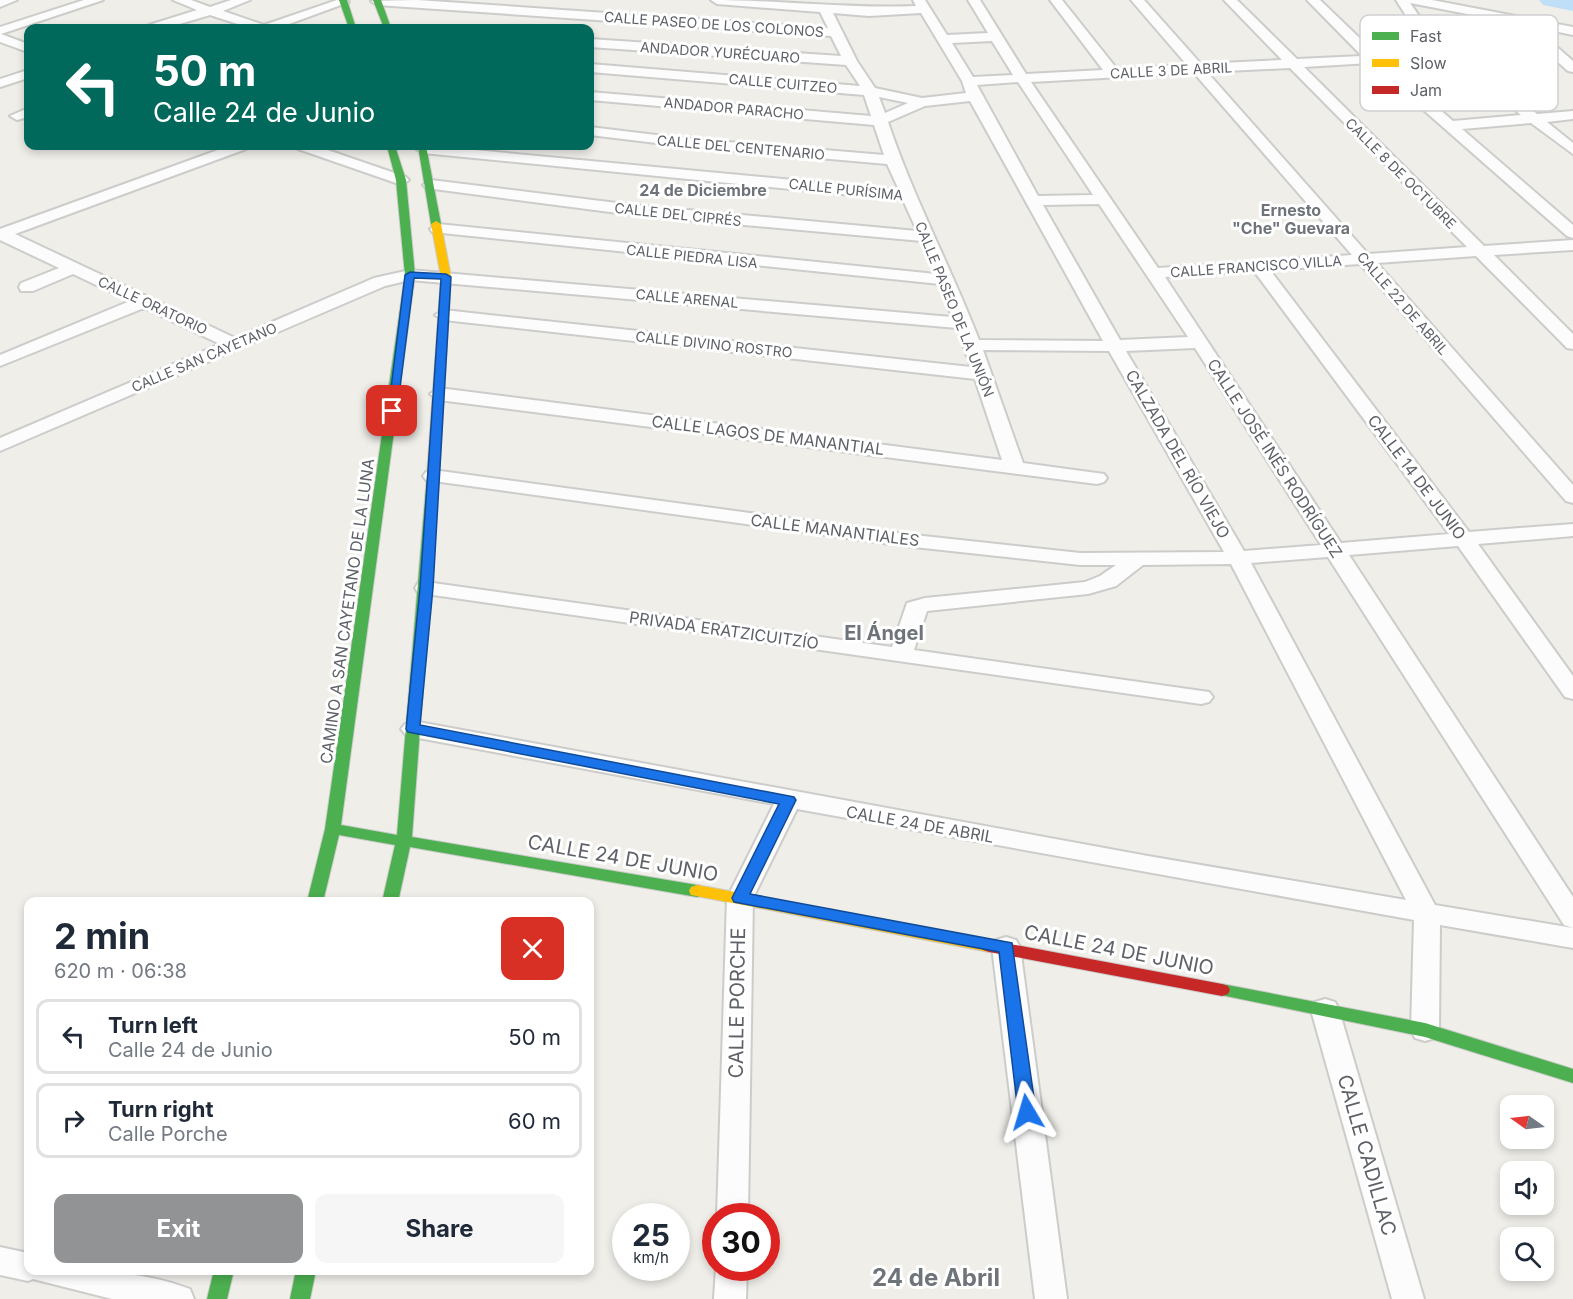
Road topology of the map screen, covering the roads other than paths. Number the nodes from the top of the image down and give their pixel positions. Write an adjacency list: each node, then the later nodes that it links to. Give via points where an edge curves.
1 (11, 0): 16 (street)
2 (97, 0): 30 (street)
3 (179, 0): 20 (street); 23 (street)
4 (244, 0): 20 (street)
5 (306, 0): 18 (street)
6 (377, 0): 28 (street); 32 (street, CALLE PASEO DE LOS COLONOS)
7 (717, 0): 19 (street)
8 (974, 0): 33 (street, CALLE JOSÉ INÉS RODRÍGUEZ)
9 (1056, 0): 49 (street)
10 (1137, 0): 47 (street, CALLE 22 DE ABRIL)
11 (1230, 0): 44 (street, CALLE 8 DE OCTUBRE)
12 (1313, 0): 37 (street)
13 (1402, 0): 21 (street)
14 (1413, 0): 22 (street)
15 (343, 1): 18 (street); 27 (street)
16 (0, 3)
17 (922, 4): 19 (street, via 869,12); 35 (street, CALZADA DEL RÍO VIEJO)
18 (326, 8): 26 (street)
19 (825, 9): 32 (street, CALLE PASEO DE LA UNIÓN)
20 (210, 10): 23 (street); 25 (street)
21 (1412, 15)
22 (1492, 15)
23 (182, 18): 24 (street)
24 (165, 24)
25 (250, 24)
26 (279, 24)
27 (352, 24)
28 (386, 24)
29 (1558, 28): 31 (street)
30 (0, 31)
31 (1573, 31)
32 (835, 32): 43 (street, CALLE PASEO DE LA UNIÓN)
33 (997, 37): 35 (street); 52 (street, CALLE JOSÉ INÉS RODRÍGUEZ)
34 (0, 38): 38 (street)
35 (943, 39): 54 (street, CALZADA DEL RÍO VIEJO)
36 (594, 43): 43 (street, ANDADOR YURÉCUARO)
37 (1360, 46)
38 (24, 47)
39 (1558, 47): 40 (street)
40 (1573, 49)
41 (1558, 56): 46 (street)
42 (1360, 60): 44 (street, CALLE 3 DE ABRIL)
43 (850, 61): 55 (street, CALLE PASEO DE LA UNIÓN)
44 (1292, 64): 47 (street, CALLE 3 DE ABRIL); 86 (street, CALLE 8 DE OCTUBRE)
45 (594, 68): 48 (street, CALLE CUITZEO)
46 (1573, 68)
47 (1198, 69): 49 (street, CALLE 3 DE ABRIL); 87 (street, CALLE 22 DE ABRIL)
48 (630, 72): 51 (street, CALLE CUITZEO); 57 (street)
49 (1113, 73): 52 (street, CALLE 3 DE ABRIL)
50 (24, 75): 53 (street)
51 (727, 79): 55 (street, CALLE CUITZEO); 59 (street)
52 (1022, 79): 54 (street, CALLE 3 DE ABRIL); 79 (street, CALLE JOSÉ INÉS RODRÍGUEZ)
53 (0, 83)
54 (972, 88): 58 (street, CALLE CUITZEO); 80 (street, CALZADA DEL RÍO VIEJO)
55 (870, 91): 58 (street, CALLE CUITZEO); 64 (street, CALLE PASEO DE LA UNIÓN)
56 (594, 96): 57 (street, ANDADOR PARACHO)
57 (624, 99): 59 (street, ANDADOR PARACHO)
58 (922, 102): 64 (street)
59 (714, 105): 64 (street, ANDADOR PARACHO)
60 (1433, 111): 65 (street)
61 (1525, 111): 63 (street)
62 (1573, 115): 63 (street)
63 (1534, 118): 65 (street); 73 (street)
64 (879, 121): 74 (street, CALLE PASEO DE LA UNIÓN)
65 (1450, 126): 82 (street)
66 (594, 131): 67 (street, CALLE DEL CENTENARIO)
67 (681, 142): 74 (street, CALLE DEL CENTENARIO); 75 (street)
68 (230, 150): 83 (street)
69 (315, 150): 76 (street)
70 (392, 150): 76 (street, CAMINO A SAN CAYETANO DE LA LUNA)
71 (424, 150): 77 (street)
72 (454, 150): 75 (street, CALLE PURÍSIMA)
73 (1573, 150)
74 (893, 160): 78 (street, CALLE PASEO DE LA UNIÓN)
75 (663, 170): 78 (street, CALLE PURÍSIMA)
76 (401, 180): 91 (street, CAMINO A SAN CAYETANO DE LA LUNA)
77 (431, 185): 81 (street); 84 (street, CALLE DEL CIPRÉS, via 633,210)
78 (910, 196): 84 (street, CALLE PASEO DE LA UNIÓN)
79 (1103, 199): 80 (street); 90 (street, CALLE JOSÉ INÉS RODRÍGUEZ)
80 (1034, 201): 102 (street, CALZADA DEL RÍO VIEJO)
81 (438, 229): 92 (street); 93 (street, CALLE PIEDRA LISA)
82 (1573, 233)
83 (0, 234): 89 (street, CALLE ORATORIO)
84 (926, 237): 93 (street, CALLE PASEO DE LA UNIÓN)
85 (1573, 245): 86 (street, CALLE FRANCISCO VILLA)
86 (1479, 250): 87 (street, CALLE FRANCISCO VILLA); 100 (street, CALLE 8 DE OCTUBRE)
87 (1363, 258): 88 (street, CALLE FRANCISCO VILLA); 110 (street, CALLE 22 DE ABRIL)
88 (1258, 265): 90 (street, CALLE FRANCISCO VILLA); 112 (street, CALLE 14 DE JUNIO)
89 (73, 268): 94 (street); 95 (street, CALLE ORATORIO)
90 (1154, 273): 98 (street, CALLE JOSÉ INÉS RODRÍGUEZ)
91 (410, 275): 92 (street, CALLE ARENAL); 99 (street, CALLE SAN CAYETANO, via 380,282); 122 (street, CAMINO A SAN CAYETANO DE LA LUNA)
92 (446, 277): 96 (street); 97 (street, CALLE ARENAL)
93 (947, 280): 97 (street, CALLE PASEO DE LA UNIÓN)
94 (27, 287)
95 (146, 301): 99 (street, CALLE ORATORIO); 103 (street)
96 (444, 315): 104 (street, CALLE DIVINO ROSTRO); 105 (street)
97 (963, 322): 101 (street, CALLE PASEO DE LA UNIÓN)
98 (1200, 342): 102 (street); 113 (street, CALLE JOSÉ INÉS RODRÍGUEZ)
99 (234, 344): 106 (street, CALLE SAN CAYETANO)
100 (1573, 344)
101 (972, 345): 102 (street); 104 (street, CALLE PASEO DE LA UNIÓN)
102 (1116, 346): 114 (street, CALZADA DEL RÍO VIEJO)
103 (0, 361)
104 (983, 374): 107 (street, CALLE PASEO DE LA UNIÓN)
105 (439, 394): 107 (street, CALLE LAGOS DE MANANTIAL); 108 (street)
106 (0, 445)
107 (1014, 466): 109 (street, CALLE LAGOS DE MANANTIAL)
108 (433, 476): 115 (street, CALLE MANANTIALES, via 905,540 1080,559); 116 (street)
109 (1097, 478)
110 (1573, 497)
111 (1573, 530): 112 (street, CALLE MANANTIALES)
112 (1464, 540): 113 (street, CALLE MANANTIALES); 118 (street, CALLE 14 DE JUNIO)
113 (1336, 551): 114 (street, CALLE MANANTIALES); 128 (street, CALLE JOSÉ INÉS RODRÍGUEZ)
114 (1238, 558): 115 (street, CALLE MANANTIALES); 127 (street, CALZADA DEL RÍO VIEJO)
115 (1137, 559): 117 (street, via 1108,582 1088,588 915,608)
116 (426, 588): 117 (street, PRIVADA ERATZICUITZÍO); 120 (street)
117 (901, 655): 119 (street, PRIVADA ERATZICUITZÍO)
118 (1573, 692)
119 (1201, 697)
120 (413, 729): 121 (street, CALLE 24 DE ABRIL); 123 (street)
121 (789, 800): 126 (street, CALLE PORCHE); 127 (street, CALLE 24 DE ABRIL)
122 (333, 829): 123 (street, CALLE 24 DE JUNIO); 124 (street, CAMINO A SAN CAYETANO DE LA LUNA)
123 (404, 839): 125 (street); 126 (street, CALLE 24 DE JUNIO)
124 (316, 897)
125 (391, 897)
126 (740, 898): 130 (street, CALLE 24 DE JUNIO); 134 (street, CALLE PORCHE)
127 (1427, 914): 129 (street, CALLE 24 DE ABRIL); 132 (street)
128 (1573, 918)
129 (1573, 938)
130 (1006, 947): 131 (street, CALLE 24 DE JUNIO); 145 (street)
131 (1325, 1011): 132 (street, CALLE 24 DE JUNIO); 146 (street, CALLE CADILLAC)
132 (1425, 1030): 133 (street, CALLE 24 DE JUNIO)
133 (1573, 1076)
134 (732, 1203)
135 (0, 1261): 136 (street)
136 (24, 1266)
137 (68, 1275): 141 (street)
138 (223, 1275): 142 (street)
139 (305, 1275): 143 (street)
140 (731, 1281): 144 (street)
141 (178, 1299)
142 (217, 1299)
143 (300, 1299)
144 (730, 1299)
145 (1051, 1299)
146 (1408, 1299)

